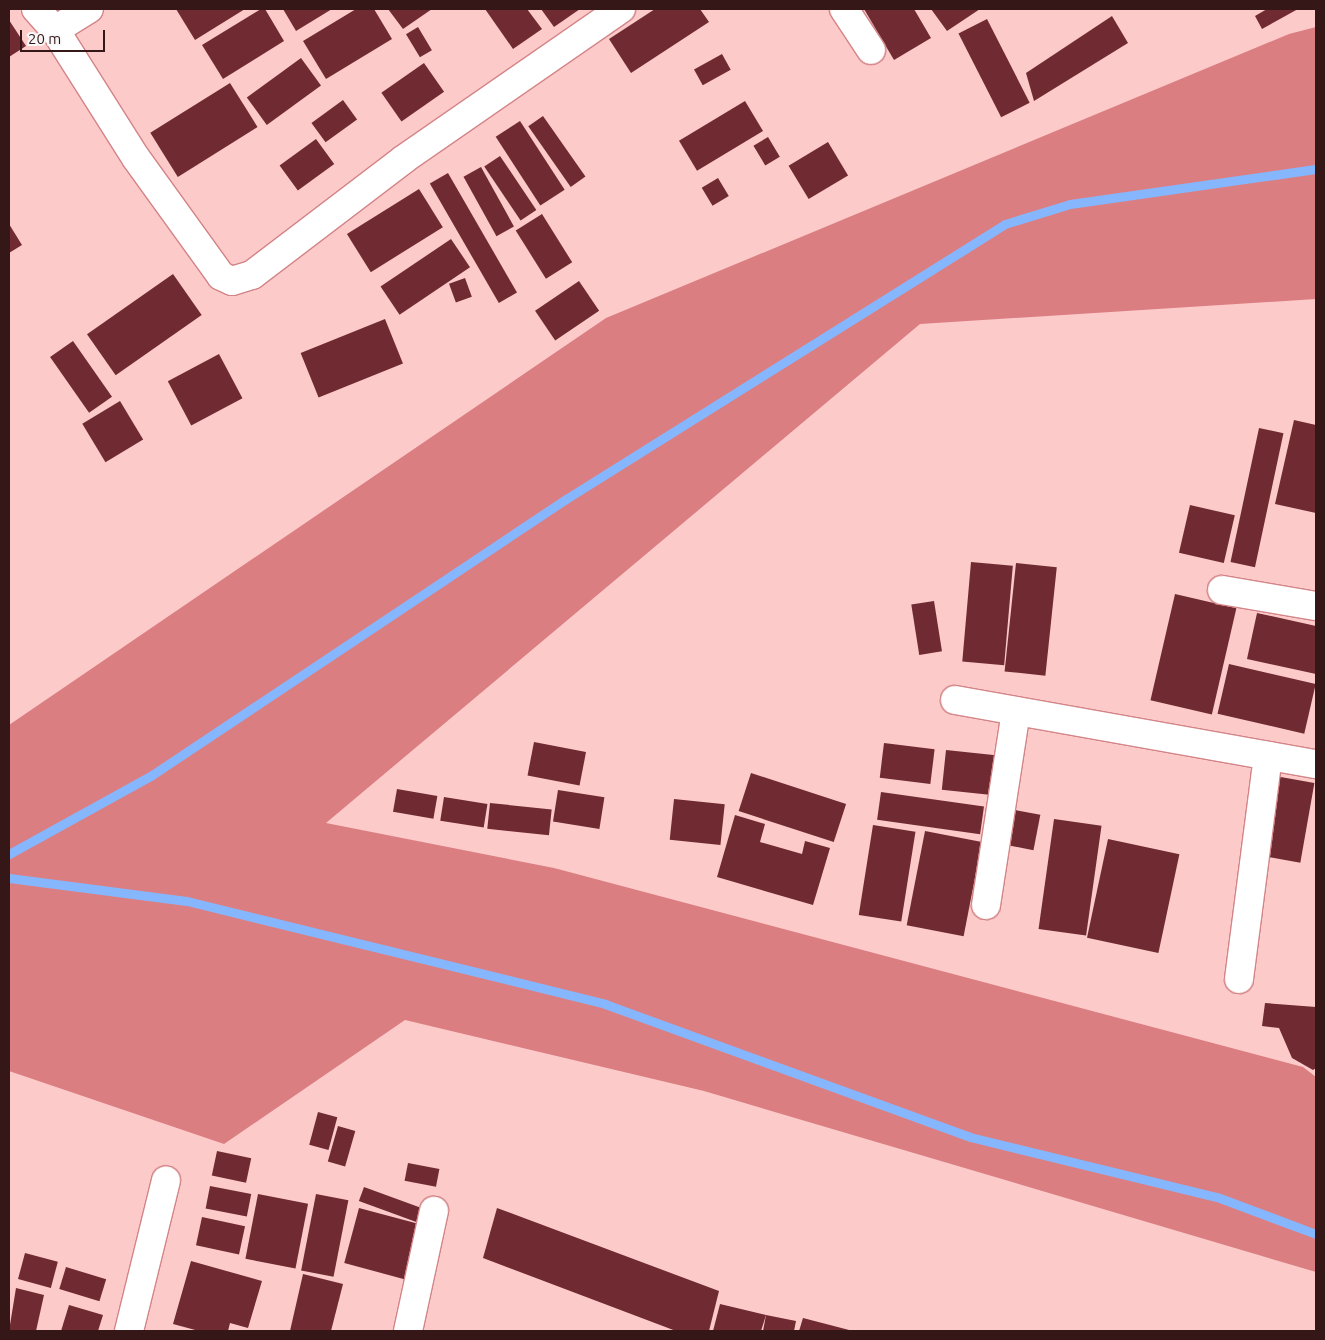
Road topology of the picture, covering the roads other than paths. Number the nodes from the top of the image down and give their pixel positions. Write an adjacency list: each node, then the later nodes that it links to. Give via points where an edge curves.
1 (36, 9): 5 (street)
2 (89, 9): 5 (street)
3 (621, 9): 5 (street, via 404,159 252,275 232,281 221,276 136,158)
4 (844, 9): 6 (street)
5 (55, 30)
6 (872, 50)
7 (1222, 590): 8 (street)
8 (1316, 606)
9 (955, 700): 10 (street)
10 (1016, 711): 11 (street); 13 (street)
11 (1268, 756): 12 (street); 14 (street)
12 (1316, 764)
13 (986, 905)
14 (1239, 979)
15 (166, 1180): 17 (street)
16 (434, 1211): 18 (street)
17 (129, 1331)
18 (408, 1331)

